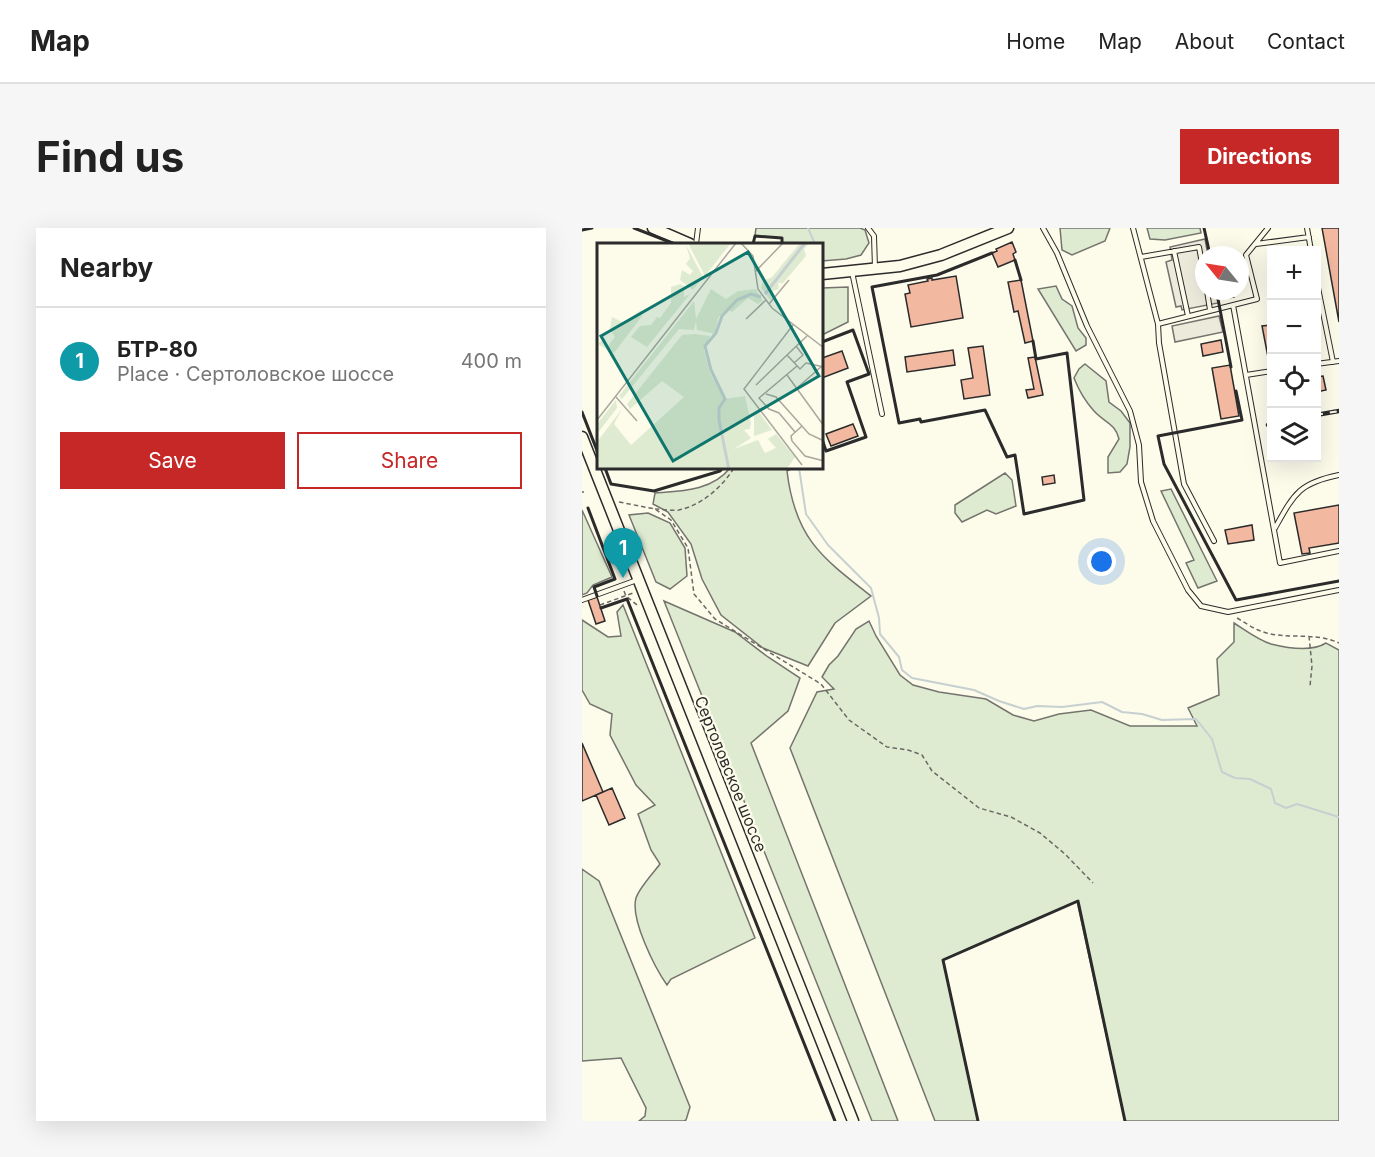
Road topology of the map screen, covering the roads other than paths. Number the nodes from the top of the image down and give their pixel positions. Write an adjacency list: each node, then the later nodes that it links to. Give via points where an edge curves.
1 (652, 228): 10 (main road)
2 (698, 228): 11 (lane)
3 (868, 228): 17 (lane, via 874,236)
4 (1008, 228): 17 (main road, via 941,255)
5 (1042, 228): 38 (lane, via 1130,411 1139,445 1141,482 1153,521 1188,590 1201,606 1228,612)
6 (1133, 228): 16 (lane)
7 (1268, 228): 12 (lane)
8 (1307, 228): 9 (lane)
9 (1309, 237): 12 (lane); 13 (lane)
10 (688, 243)
11 (696, 243)
12 (1255, 244): 22 (lane, via 1246,255 1257,299)
13 (1310, 246)
14 (1195, 248): 15 (lane)
15 (1174, 251): 16 (lane); 24 (lane)
16 (1141, 257): 25 (lane)
17 (875, 268): 18 (main road)
18 (852, 271): 19 (main road); 31 (lane)
19 (824, 274)
20 (1321, 299): 27 (lane)
21 (1208, 300): 23 (lane)
22 (1233, 305): 23 (lane); 30 (lane)
23 (1210, 310): 24 (lane)
24 (1188, 316): 25 (lane)
25 (1158, 324): 35 (lane, via 1184,484)
26 (1339, 361): 27 (lane)
27 (1333, 362): 28 (lane)
28 (1321, 364)
29 (1267, 372): 30 (lane)
30 (1246, 375): 34 (lane)
31 (882, 414)
32 (582, 437): 37 (main road, Сертоловское шоссе)
33 (1339, 475): 34 (lane, via 1300,489)
34 (1274, 528): 36 (lane, via 1280,562)
35 (1214, 541)
36 (1339, 551)
37 (638, 586): 39 (lane, via 622,586); 40 (main road, Сертоловское шоссе)
38 (1339, 590)
39 (582, 600)
40 (853, 1121)

